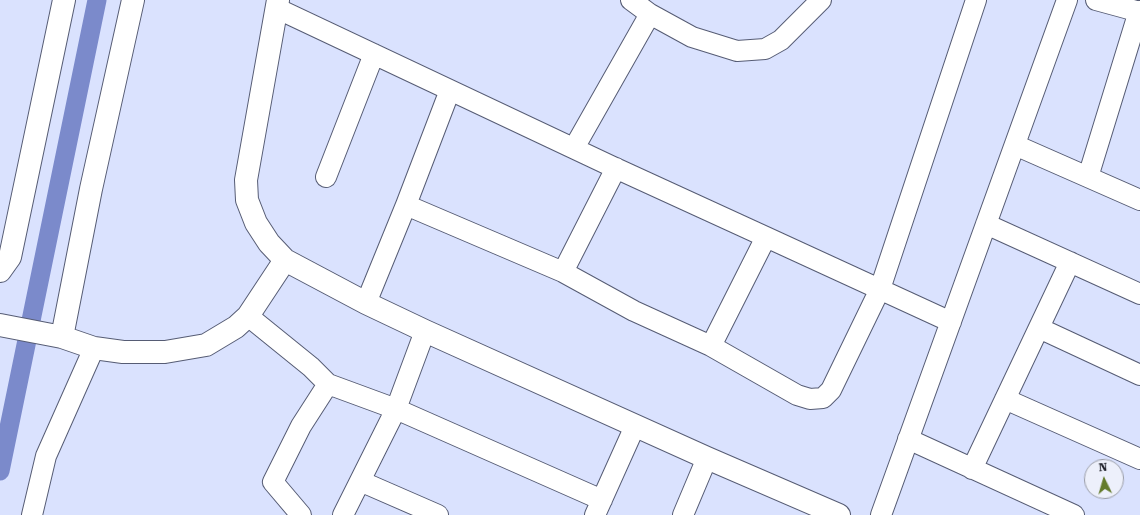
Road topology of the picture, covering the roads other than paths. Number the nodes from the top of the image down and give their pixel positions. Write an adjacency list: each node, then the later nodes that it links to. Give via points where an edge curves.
1 (64, 0): 24 (street, via 10,257)
2 (133, 0): 34 (street, via 91,189)
3 (631, 0): 10 (street)
4 (821, 0): 10 (street, via 781,40 765,49 737,51 707,42 692,37)
5 (976, 0): 26 (street)
6 (1067, 0): 13 (street)
7 (1096, 0): 9 (street)
8 (277, 4): 11 (street); 22 (street, via 246,180 247,200 256,223 269,243)
9 (1139, 12): 17 (street)
10 (650, 14): 14 (street)
11 (374, 54): 12 (street); 16 (street)
12 (450, 90): 14 (street); 19 (street)
13 (1015, 145): 17 (street); 20 (street)
14 (574, 148): 15 (street)
15 (616, 168): 21 (street); 25 (street)
16 (326, 177)
17 (1088, 177): 18 (street)
18 (1140, 200)
19 (406, 204): 25 (street); 28 (street)
20 (986, 224): 23 (street); 30 (street)
21 (766, 236): 26 (street); 35 (street)
22 (285, 260): 28 (street); 29 (street)
23 (1070, 262): 27 (street); 32 (street)
24 (0, 271)
25 (563, 272): 35 (street, via 634,311)
26 (880, 289): 30 (street); 35 (street, via 831,390 823,398 810,399 797,395)
27 (1140, 294)
28 (366, 303): 33 (street)
29 (248, 316): 36 (street, via 236,327 206,345 165,352 123,352); 38 (street)
30 (951, 322): 42 (street)
31 (3, 325): 34 (street)
32 (1039, 328): 37 (street); 39 (street)
33 (425, 331): 40 (street); 41 (street)
34 (53, 335): 36 (street)
35 (711, 346)
36 (94, 348): 48 (street, via 46,456)
37 (1140, 375)
38 (328, 384): 40 (street); 49 (street, via 301,426 273,482)
39 (1005, 399): 44 (street); 45 (street)
40 (396, 409): 46 (street); 47 (street)
41 (635, 426): 43 (street); 47 (street)
42 (908, 439): 45 (street); 54 (street)
43 (707, 458): 52 (street); 53 (street)
44 (1140, 459)
45 (972, 469): 55 (street)
46 (360, 481): 50 (street); 51 (street)
47 (598, 508)
48 (32, 515)
49 (301, 515)
50 (343, 515)
51 (438, 515)
52 (683, 515)
53 (839, 515)
54 (881, 515)
55 (1074, 515)

